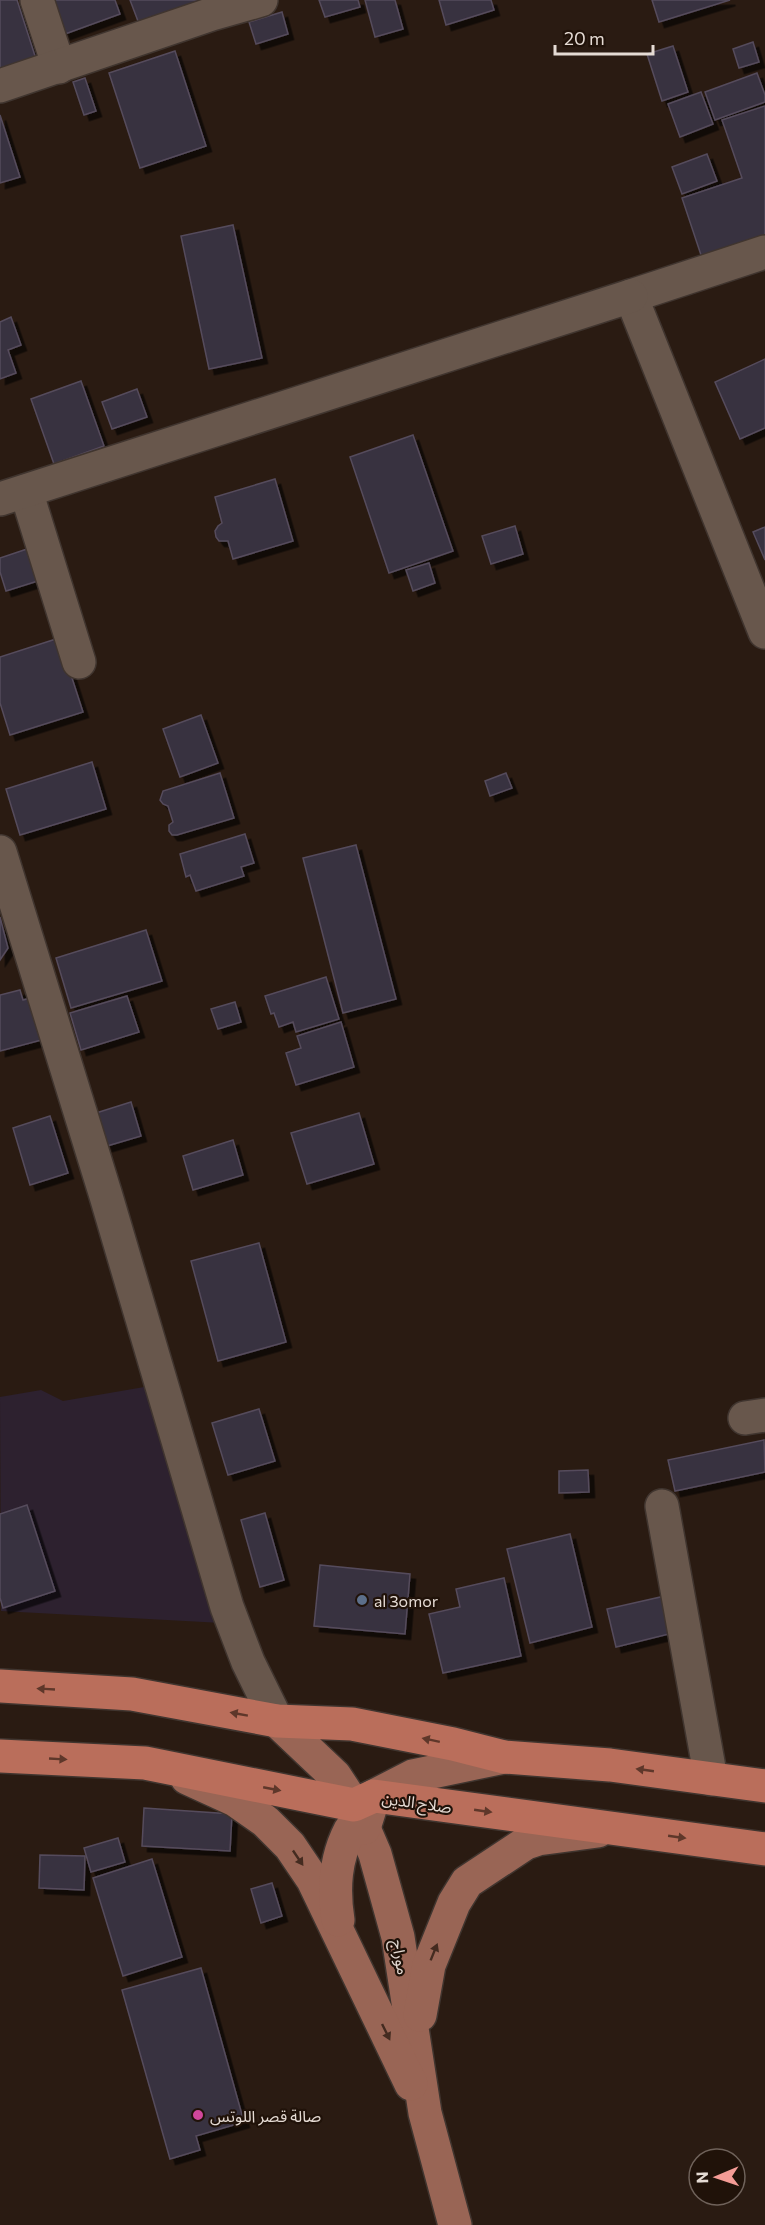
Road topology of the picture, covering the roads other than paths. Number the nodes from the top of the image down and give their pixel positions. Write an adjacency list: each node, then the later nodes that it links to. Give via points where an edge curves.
1 (37, 0): 4 (street)
2 (261, 0): 3 (street)
3 (209, 7): 4 (street)
4 (59, 68): 5 (street)
5 (0, 86)
6 (765, 252): 7 (street)
7 (631, 296): 8 (street); 9 (street)
8 (13, 495): 10 (street)
9 (765, 632)
10 (80, 662)
11 (0, 852): 14 (street, via 226,1607)
12 (662, 1506): 18 (street)
13 (0, 1686): 14 (highway, one-way to 13, via 132,1694)
14 (277, 1720): 16 (highway, one-way to 14, via 352,1724); 20 (main road, موراج)
15 (0, 1756): 17 (highway, صلاح الدين, one-way to 17)
16 (504, 1757): 18 (highway, one-way to 16, via 610,1765); 20 (main road, via 413,1776)
17 (144, 1763): 20 (highway, صلاح الدين, one-way to 20); 23 (main road, one-way to 23, via 189,1778 235,1800 265,1821 290,1846 313,1880)
18 (711, 1779): 19 (highway)
19 (765, 1786)
20 (364, 1810): 21 (highway, صلاح الدين, one-way to 21); 23 (main road, via 341,1847 336,1872); 24 (main road, موراج, via 398,1936)
21 (624, 1830): 22 (highway, صلاح الدين, one-way to 22); 24 (main road, one-way to 21, via 418,2024 423,1994 429,1965 454,1903 467,1882 526,1843)
22 (765, 1849)
23 (342, 1941): 24 (main road, one-way to 24)
24 (425, 2113): 25 (main road, موراج)
25 (455, 2225)

